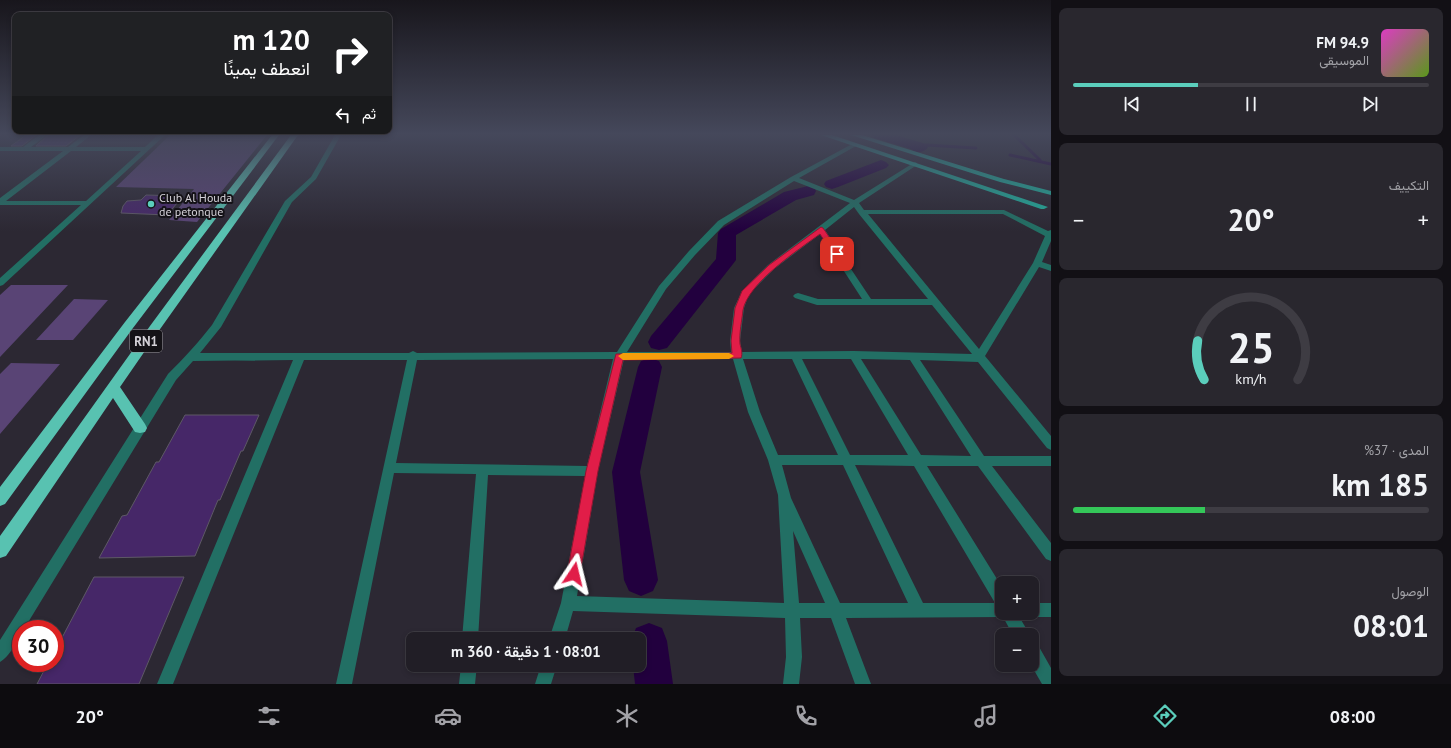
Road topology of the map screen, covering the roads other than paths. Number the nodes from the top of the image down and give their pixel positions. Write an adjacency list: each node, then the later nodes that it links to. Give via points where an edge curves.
1 (48, 167): 12 (street)
2 (127, 167): 13 (street)
3 (251, 167): 46 (highway, RN1, via 134,318)
4 (272, 167): 34 (highway, RN1)
5 (320, 167): 30 (street, via 314,178 289,201 216,327)
6 (813, 167): 10 (street)
7 (911, 167): 15 (street)
8 (924, 167): 14 (main road)
9 (956, 167): 11 (main road)
10 (793, 178): 15 (street); 27 (street, via 721,223 662,288)
11 (1051, 194): 14 (main road, via 1042,197)
12 (0, 203): 13 (street)
13 (88, 203): 21 (street)
14 (1044, 207): 16 (main road)
15 (858, 208): 17 (street); 18 (street, via 1004,212); 23 (street)
16 (1051, 212)
17 (821, 230): 24 (street); 28 (street, via 772,267 745,293 739,308 735,341)
18 (1050, 234): 19 (street)
19 (1037, 263): 20 (street); 33 (street)
20 (1051, 268)
21 (0, 283)
22 (798, 296): 24 (street, via 817,302)
23 (934, 302): 24 (street); 33 (street)
24 (869, 303)
25 (412, 355): 27 (street); 31 (street); 42 (street)
26 (854, 355): 29 (street); 32 (street); 39 (street)
27 (619, 356): 28 (street); 44 (street)
28 (737, 356): 29 (street); 37 (street, via 754,412)
29 (796, 356): 38 (street)
30 (189, 357): 31 (street); 35 (street, via 172,377)
31 (300, 357): 64 (street)
32 (913, 357): 33 (street); 41 (street)
33 (979, 358): 36 (street)
34 (114, 387): 35 (highway); 47 (highway, RN1)
35 (140, 428): 59 (street)
36 (1051, 445)
37 (774, 460): 38 (street); 45 (street)
38 (846, 460): 39 (street); 53 (street)
39 (916, 461): 41 (street); 49 (street)
40 (1051, 461): 41 (street)
41 (981, 462): 48 (street)
42 (389, 468): 43 (street); 65 (street)
43 (482, 470): 44 (street); 57 (street)
44 (592, 471): 50 (street)
45 (784, 495): 51 (street); 52 (street)
46 (0, 499)
47 (0, 550)
48 (1051, 554)
49 (995, 591)
50 (568, 603): 51 (street); 58 (street)
51 (792, 610): 52 (street); 68 (street, via 794,658)
52 (835, 610): 53 (street); 69 (street)
53 (919, 610): 54 (street)
54 (995, 610)
55 (1039, 610): 56 (street)
56 (1051, 610)
57 (470, 632)
58 (559, 632)
59 (0, 654)
60 (1039, 663): 63 (street)
61 (469, 672): 66 (street)
62 (547, 672): 67 (street)
63 (1051, 683)
64 (165, 684)
65 (344, 684)
66 (468, 684)
67 (543, 684)
68 (791, 684)
69 (864, 684)

